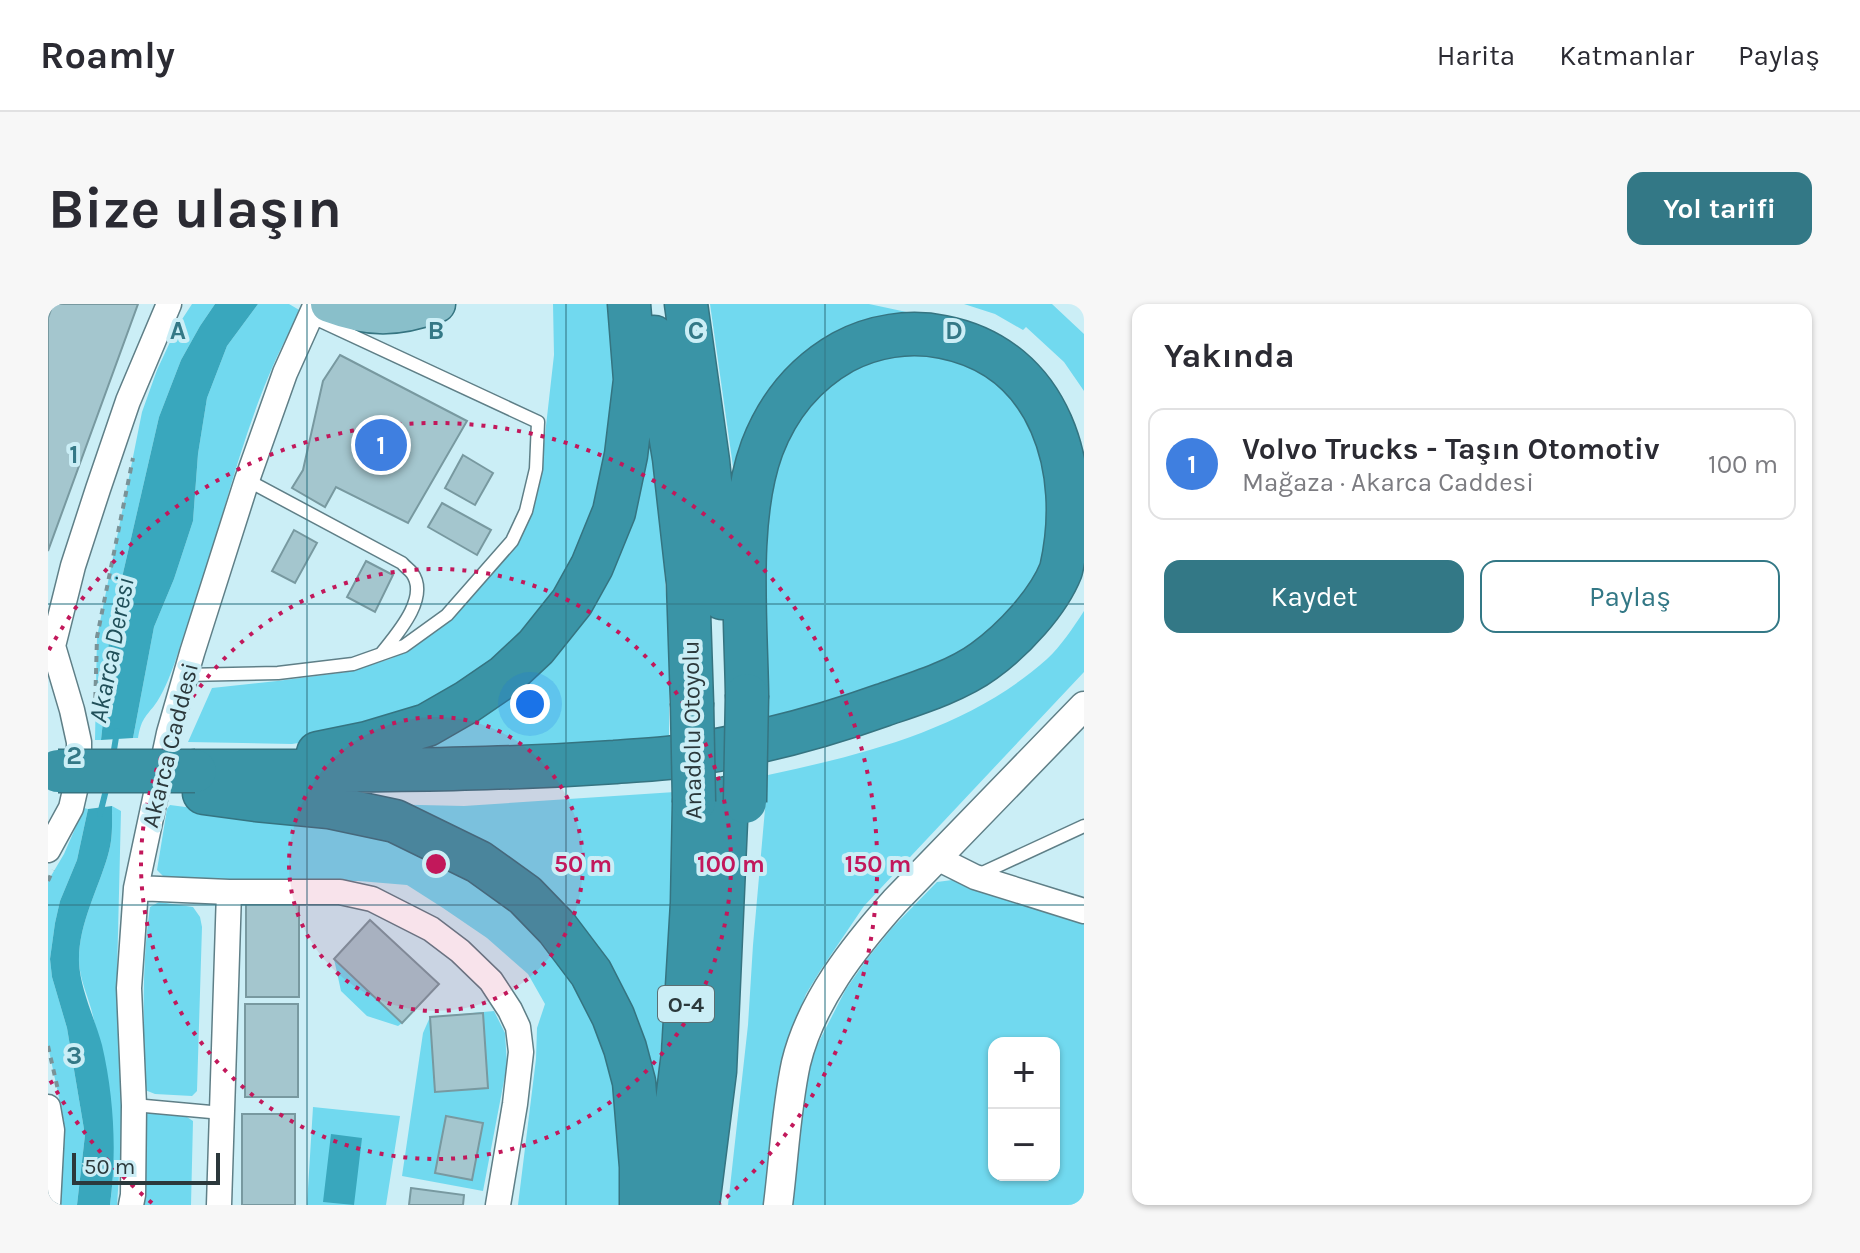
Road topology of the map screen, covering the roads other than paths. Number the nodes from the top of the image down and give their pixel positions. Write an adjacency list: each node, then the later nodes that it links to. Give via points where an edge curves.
1 (169, 304): 11 (street, via 128,401)
2 (437, 304): 7 (main road, via 380,316)
3 (629, 304): 16 (highway, via 635,380 614,512 572,602 536,647 505,676 427,725 367,743)
4 (649, 304): 14 (highway, Anadolu Otoyolu / O-4, via 688,583)
5 (686, 304): 14 (highway, Anadolu Otoyolu / O-4, via 720,579)
6 (925, 304): 8 (highway, via 1006,336 1040,360 1067,391)
7 (318, 308): 9 (street, Akarca Caddesi, via 285,373); 12 (lane, via 538,422 536,469 512,541 447,615 404,646)
8 (1084, 424)
9 (247, 480): 12 (lane, via 402,563 414,575 412,610); 13 (street, Akarca Caddesi)
10 (1084, 579): 16 (highway, via 1071,608 1046,640 1012,671 976,693 867,736 764,762 670,782 536,790 359,793)
11 (50, 647): 20 (street, via 79,742 79,773)
12 (381, 654): 13 (lane, via 353,664 278,673)
13 (185, 675): 23 (street, Akarca Caddesi)
14 (722, 698): 16 (highway, via 752,489 778,413 799,385 857,344 892,335 959,340 1020,373 1049,406 1065,442 1075,486 1072,532 1061,571 1021,628 983,662 933,688 772,738 673,757 536,767); 18 (highway, Anadolu Otoyolu / O-4)
15 (1084, 706): 21 (street)
16 (193, 774): 17 (highway); 33 (highway, via 256,800 395,821 479,862 525,895 591,973 625,1048 634,1082)
17 (53, 781)
18 (722, 801): 34 (highway, Anadolu Otoyolu / O-4, via 692,903 683,1053); 35 (highway, Anadolu Otoyolu / O-4, via 715,1071)
19 (1084, 826): 22 (lane)
20 (53, 856)
21 (937, 858): 22 (street); 36 (street, via 853,951 807,1030 793,1081)
22 (975, 877): 25 (street)
23 (136, 888): 24 (street); 26 (street, Akarca Caddesi, via 129,988)
24 (229, 892): 28 (street); 32 (street, via 340,892 372,899 431,929 491,981 518,1027 521,1052)
25 (1084, 911)
26 (134, 1105): 28 (lane); 30 (street, Akarca Caddesi)
27 (48, 1107): 29 (street)
28 (222, 1113): 31 (street)
29 (48, 1205)
30 (131, 1205)
31 (219, 1205)
32 (498, 1205)
33 (641, 1205)
34 (664, 1205)
35 (698, 1205)
36 (778, 1205)

